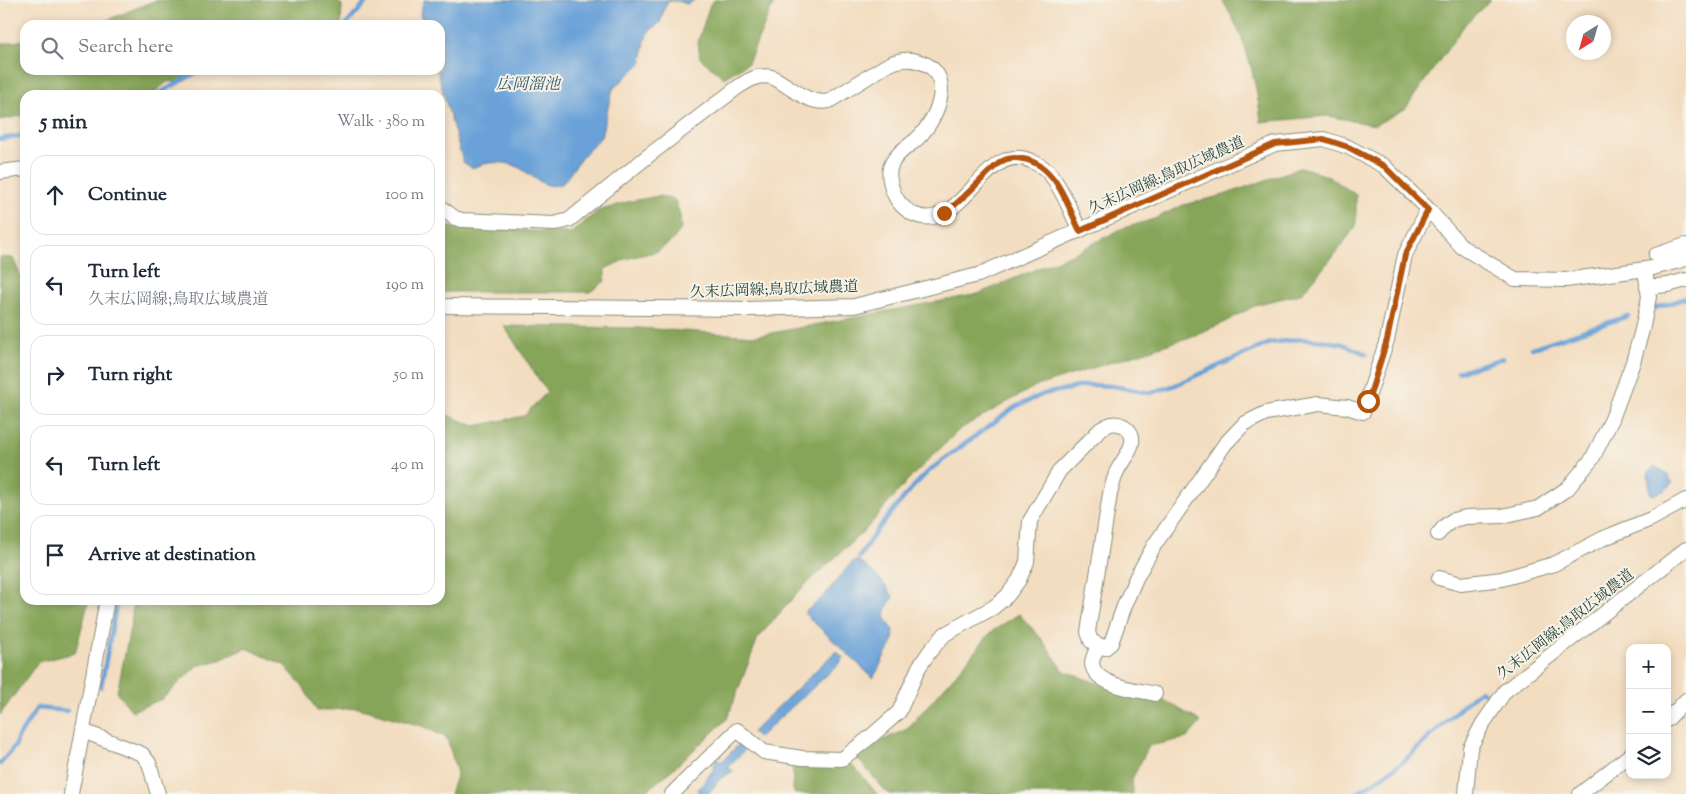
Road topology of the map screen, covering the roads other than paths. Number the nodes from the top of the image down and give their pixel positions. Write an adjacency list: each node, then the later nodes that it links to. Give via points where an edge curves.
1 (20, 170): 2 (street)
2 (0, 172)
3 (1428, 210): 5 (street, 久末広岡線;鳥取広域農道, via 1384,166 1348,147 1324,139 1275,144); 9 (street, 久末広岡線;鳥取広域農道, via 1462,247 1515,279 1566,280); 18 (street, via 1405,255 1387,340 1363,412 1318,404 1266,413 1244,424 1225,444 1155,544 1127,599 1111,643 1105,648)
4 (445, 211): 5 (street, via 462,220 563,223 752,79 772,76 808,98 823,103 892,62 911,60 933,68 939,76 942,90 936,112 928,125 898,155 890,168 892,190 901,205 909,212 924,217 944,213 998,164 1018,158 1049,172)
5 (1080, 231): 12 (street, 久末広岡線;鳥取広域農道, via 978,274 854,306 738,309)
6 (1686, 245): 7 (street)
7 (1656, 255)
8 (1686, 259): 9 (street, 久末広岡線;鳥取広域農道)
9 (1645, 270): 11 (street)
10 (1686, 280): 11 (street)
11 (1647, 287): 14 (street, via 1649,297 1642,330 1612,419 1592,459 1568,488 1538,508 1502,516 1453,520)
12 (445, 306)
13 (1686, 500): 16 (street, via 1554,564 1502,579 1461,584)
14 (1438, 534)
15 (1686, 549): 27 (street, 久末広岡線;鳥取広域農道, via 1505,691 1470,748)
16 (1439, 578)
17 (106, 605): 22 (street)
18 (1098, 645): 19 (street, via 1092,662 1094,672 1104,680); 26 (street, via 1091,641 1088,632 1110,494 1116,473 1133,439 1118,423 1101,429 1060,470 1030,521 1027,562 1007,596 994,607 945,634 920,667 899,712 869,738 842,759 802,758 764,752 737,730)
19 (1156, 694)
20 (1686, 700): 21 (street)
21 (1671, 716)
22 (83, 731): 24 (street); 25 (street, via 142,754 149,763)
23 (1626, 759): 28 (street)
24 (71, 794)
25 (158, 794)
26 (672, 794)
27 (1466, 794)
28 (1580, 794)

